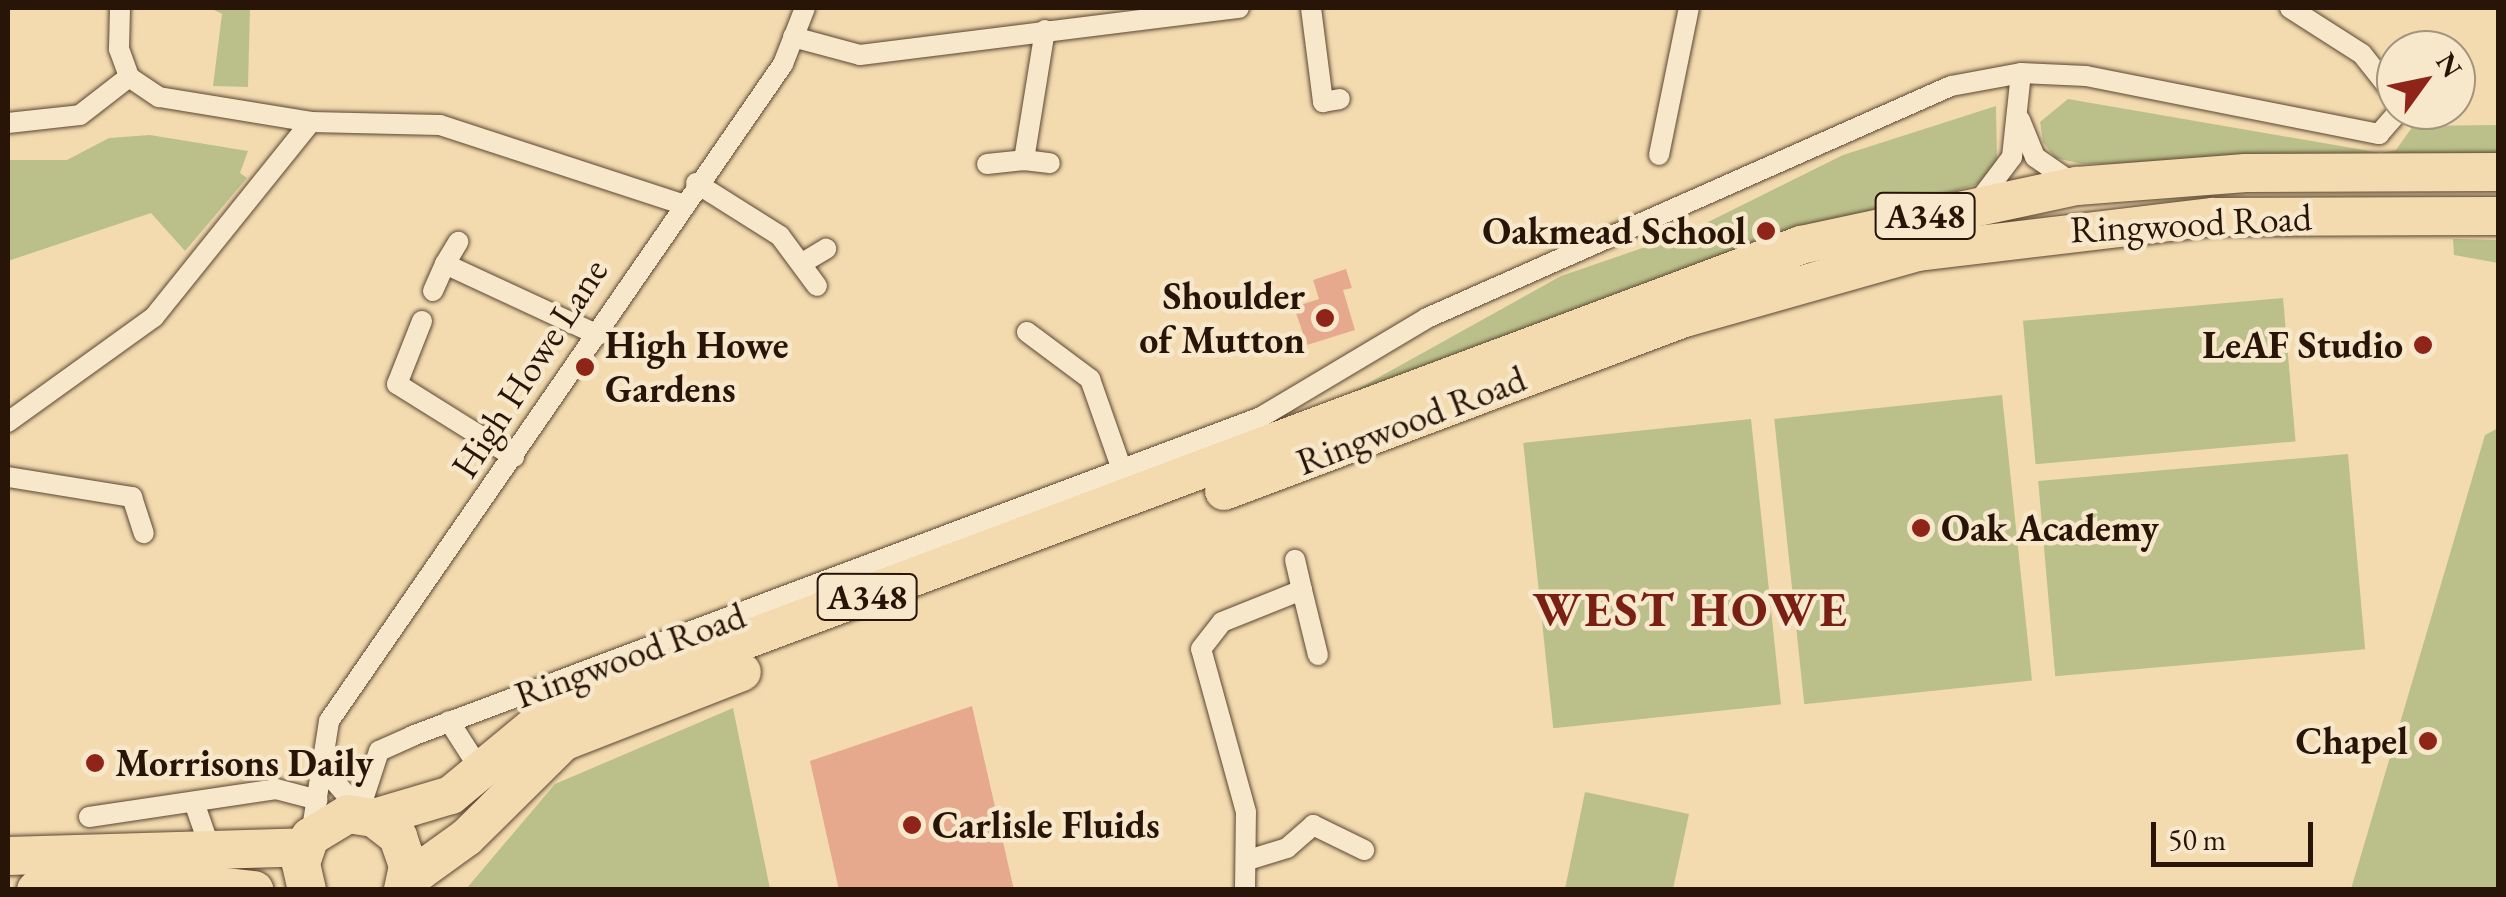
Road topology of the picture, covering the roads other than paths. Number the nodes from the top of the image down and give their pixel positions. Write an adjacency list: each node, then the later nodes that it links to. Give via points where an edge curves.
1 (120, 8): 11 (street, via 119,50)
2 (805, 8): 8 (street, High Howe Lane)
3 (1240, 8): 7 (street)
4 (1311, 8): 12 (street)
5 (1689, 8): 17 (street)
6 (2290, 8): 10 (street, via 2362,54)
7 (1045, 30): 8 (street, via 860,55); 18 (street)
8 (793, 37): 22 (street, High Howe Lane, via 766,88)
9 (2021, 72): 13 (street, Ringwood Road); 16 (street, Ringwood Road, via 2086,76 2360,132); 38 (street, Ringwood Road, via 1923,97 1529,270 1427,318 1298,401)
10 (2376, 72)
11 (129, 78): 14 (street, via 187,108); 15 (street, via 80,115)
12 (1322, 102)
13 (2019, 118): 23 (street, Ringwood Road, via 2035,157); 25 (street, Ringwood Road, via 2000,182)
14 (312, 122): 24 (street, via 440,126); 36 (street, via 154,316)
15 (8, 123)
16 (2382, 130)
17 (1658, 154)
18 (1024, 160): 19 (street); 20 (street)
19 (1050, 163)
20 (986, 164)
21 (2498, 172): 23 (highway, Ringwood Road / A348, via 2246,173)
22 (696, 183): 24 (street, High Howe Lane); 29 (street, via 780,236)
23 (2077, 186): 25 (highway, Ringwood Road / A348)
24 (682, 204): 35 (street, High Howe Lane)
25 (1976, 204): 46 (highway, Ringwood Road / A348, via 1710,275 550,713)
26 (2498, 216): 56 (highway, Ringwood Road / A348, via 2213,217 2056,230 1918,252 1788,285 1578,356 591,729 543,756 466,838)
27 (458, 242): 30 (street)
28 (826, 249): 29 (street)
29 (804, 262): 31 (street)
30 (445, 264): 32 (street); 35 (street)
31 (817, 286)
32 (433, 291)
33 (422, 320): 37 (street, via 396,384)
34 (1027, 332): 38 (street, via 1090,379)
35 (598, 335): 37 (street, High Howe Lane)
36 (8, 422)
37 (514, 457): 45 (street, High Howe Lane, via 329,721)
38 (1122, 470): 44 (street, Ringwood Road)
39 (8, 478): 40 (street, via 132,497)
40 (144, 533)
41 (1295, 560): 42 (street)
42 (1302, 590): 43 (street); 55 (street, via 1222,622 1201,649 1241,785)
43 (1318, 655)
44 (448, 721): 46 (street); 49 (street, Ringwood Road, via 379,751)
45 (322, 768): 47 (street, High Howe Lane); 49 (street)
46 (480, 770): 49 (highway, Ringwood Road / A348, via 430,806)
47 (318, 800): 48 (street, via 276,789); 51 (street, High Howe Lane)
48 (195, 805): 50 (street); 52 (street)
49 (365, 805): 51 (highway, via 334,818); 56 (highway, via 398,836)
50 (90, 817)
51 (308, 842): 52 (highway); 59 (highway)
52 (210, 848): 54 (highway)
53 (1364, 850): 55 (street, via 1313,825 1287,848)
54 (8, 856)
55 (1248, 860): 60 (street)
56 (404, 885)
57 (36, 890): 58 (highway, via 160,880)
58 (254, 890)
59 (307, 890)
60 (1245, 890)

